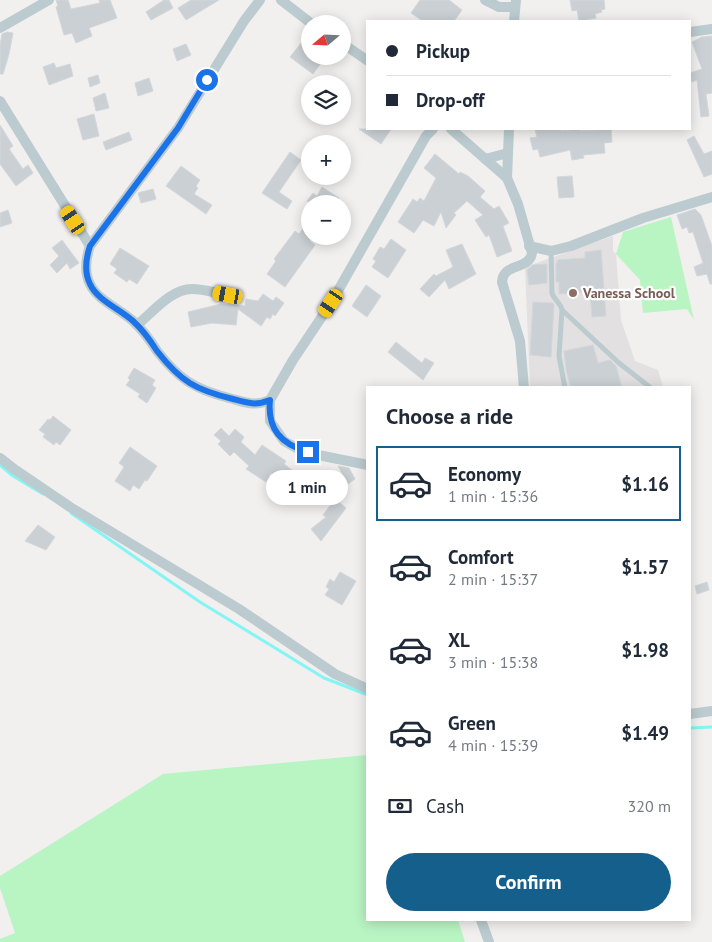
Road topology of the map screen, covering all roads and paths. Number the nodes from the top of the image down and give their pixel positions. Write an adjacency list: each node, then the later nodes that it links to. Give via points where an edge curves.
1 (49, 0): 8 (street)
2 (260, 0): 21 (street, via 178,128)
3 (281, 0): 6 (street)
4 (486, 0): 5 (street, via 499,7)
5 (515, 4): 7 (street)
6 (301, 15)
7 (514, 20)
8 (0, 28)
9 (712, 29): 10 (street)
10 (691, 32)
11 (351, 49): 12 (street)
12 (366, 60)
13 (0, 101): 21 (street)
14 (432, 130): 30 (street)
15 (452, 130): 18 (street)
16 (509, 130): 17 (street)
17 (508, 153): 18 (street); 19 (street)
18 (486, 159): 19 (street)
19 (507, 178): 22 (street)
20 (712, 197): 23 (street)
21 (90, 246): 26 (street, via 87,275 90,284)
22 (530, 246): 23 (street); 27 (street, via 530,260 510,268 502,277 520,341)
23 (551, 250): 25 (lane, via 552,293)
24 (228, 295): 26 (street, via 182,290)
25 (562, 310): 28 (lane, via 559,356); 29 (lane)
26 (137, 324): 30 (street, via 169,365 195,387 248,403)
27 (524, 386)
28 (565, 386)
29 (648, 386)
30 (270, 400): 32 (street, via 270,421 284,441 318,456)
31 (0, 458): 33 (street, via 70,507 239,609 335,674)
32 (366, 465)
33 (366, 689)
34 (712, 711): 35 (street)
35 (691, 714)
36 (481, 921): 37 (street)
37 (489, 942)

